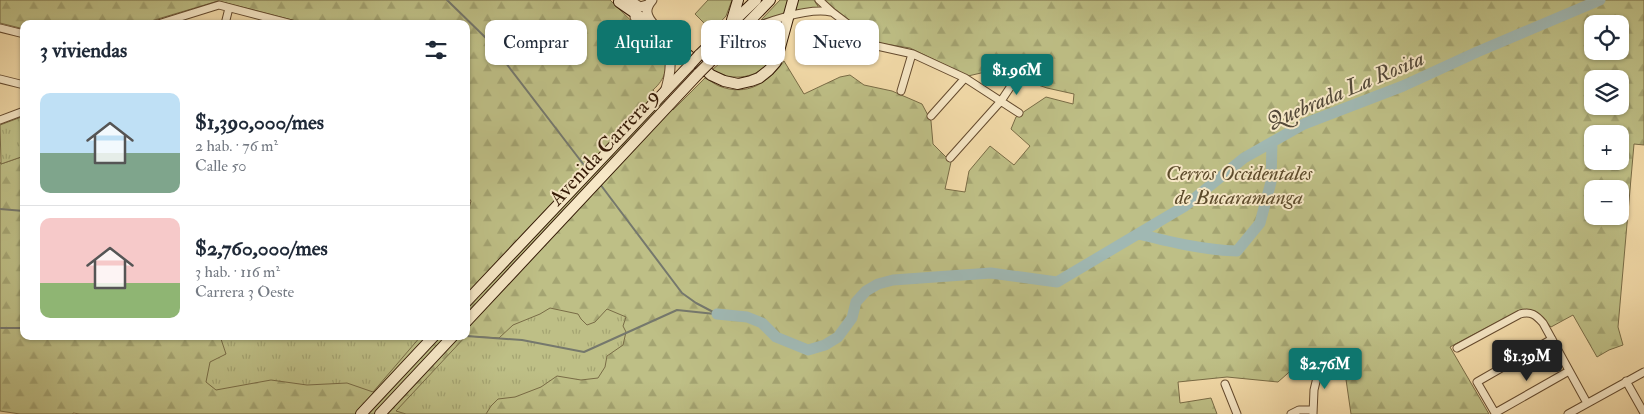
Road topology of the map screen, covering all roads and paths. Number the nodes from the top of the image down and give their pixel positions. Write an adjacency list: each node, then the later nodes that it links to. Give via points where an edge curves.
1 (622, 0): 7 (street, via 640,7); 14 (main road); 31 (street, via 668,50 670,73)
2 (738, 0): 16 (main road)
3 (756, 0): 17 (main road, Avenida Carrera 9)
4 (770, 0): 18 (main road, Avenida Carrera 9)
5 (793, 0): 10 (main road)
6 (819, 0): 9 (street)
7 (650, 2): 15 (street, via 646,12)
8 (228, 8): 11 (street, via 219,5); 12 (street); 13 (street)
9 (832, 12): 10 (street, via 814,10); 23 (street, via 877,46)
10 (788, 17): 19 (street); 24 (main road, via 778,57 759,78 738,84 724,81 711,75)
11 (171, 20)
12 (226, 20)
13 (270, 20)
14 (647, 20)
15 (650, 20)
16 (732, 20)
17 (734, 20)
18 (751, 20)
19 (776, 20)
20 (0, 28): 21 (street)
21 (20, 33)
22 (701, 54): 31 (main road, Avenida Carrera 9, bridge)
23 (912, 54): 26 (street); 30 (street)
24 (691, 58)
25 (707, 65): 39 (main road, Avenida Carrera 9, bridge)
26 (965, 78): 32 (street); 35 (street)
27 (0, 79): 29 (street)
28 (1015, 80): 32 (street)
29 (20, 84)
30 (900, 91)
31 (663, 94): 38 (main road, Avenida Carrera 9)
32 (1001, 101): 34 (street); 37 (street)
33 (20, 112): 36 (street)
34 (1019, 113)
35 (931, 116)
36 (0, 120)
37 (950, 158)
38 (470, 298)
39 (470, 318)
40 (1552, 339): 43 (street, via 1534,314 1525,313); 45 (street); 51 (street, via 1477,382)
41 (430, 340): 53 (main road)
42 (449, 340): 54 (main road)
43 (1457, 348)
44 (1320, 366): 50 (street)
45 (1569, 371): 49 (street); 51 (street)
46 (1644, 372): 47 (street)
47 (1626, 382): 49 (street); 52 (street)
48 (1225, 384): 55 (street)
49 (1587, 404): 57 (street)
50 (1313, 412): 56 (street, via 1299,410)
51 (1494, 413)
52 (1644, 413)
53 (361, 414)
54 (380, 414)
55 (1237, 414)
56 (1291, 414)
57 (1568, 414)

